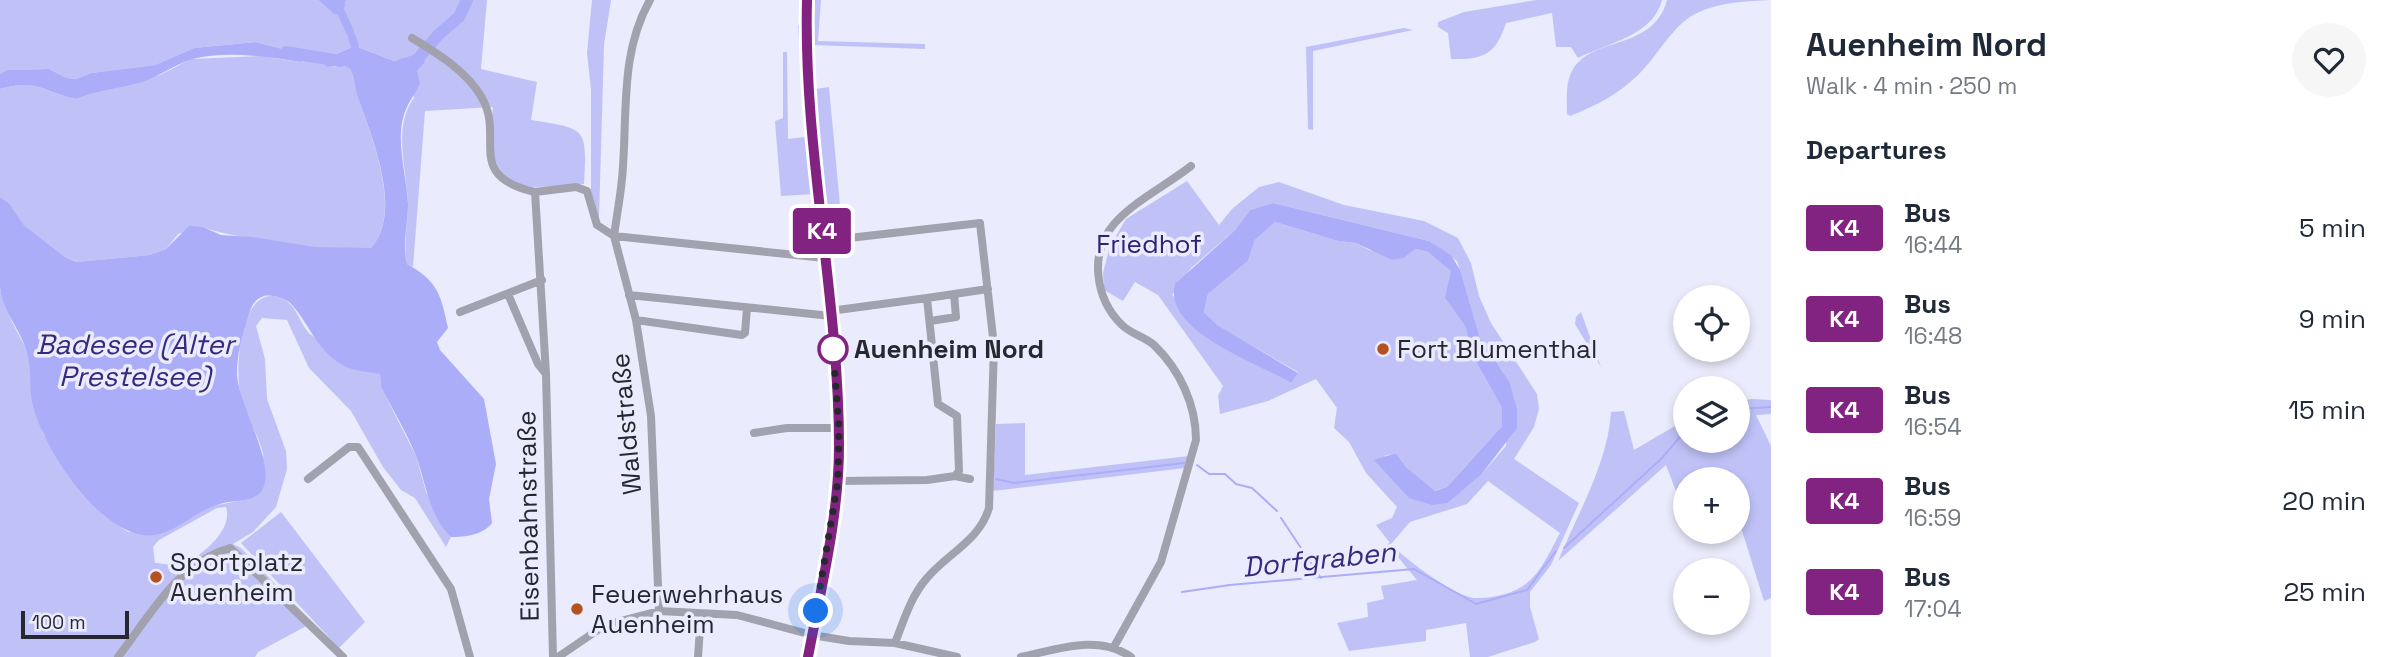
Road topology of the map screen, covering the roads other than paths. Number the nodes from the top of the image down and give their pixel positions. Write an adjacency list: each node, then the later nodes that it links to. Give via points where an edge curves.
1 (650, 0): 6 (street, Waldstraße, via 634,33 628,61 623,169)
2 (807, 0): 7 (street, via 807,83)
3 (412, 38): 5 (street, via 471,82 489,115 489,150 499,175 513,186)
4 (1191, 166): 31 (street, via 1115,223 1099,262 1099,289 1105,306 1119,323 1153,344 1188,396 1196,420 1196,440 1161,562)
5 (535, 192): 6 (street, Waldstraße, via 576,187 587,191 597,225); 9 (street, Eisenbahnstraße)
6 (614, 236): 8 (street); 13 (street, Waldstraße)
7 (823, 241): 8 (street); 10 (street, via 980,223)
8 (825, 258): 17 (street)
9 (542, 280): 11 (street); 20 (street, Eisenbahnstraße)
10 (988, 289): 12 (street); 30 (street, via 994,378 989,508 967,543 928,576 916,593)
11 (508, 294): 16 (street); 20 (street, Eisenbahnstraße)
12 (954, 294): 14 (street); 19 (street, via 956,317)
13 (629, 295): 15 (street); 18 (street, Waldstraße)
14 (927, 298): 17 (street); 19 (street)
15 (747, 308): 17 (street); 18 (street, via 742,335)
16 (460, 312)
17 (830, 313): 21 (street)
18 (636, 320): 27 (street, Waldstraße, via 652,426)
19 (930, 321): 23 (street, via 939,404 957,416 959,471)
20 (546, 374): 36 (street, Eisenbahnstraße)
21 (839, 428): 22 (street); 26 (street)
22 (754, 433)
23 (955, 477): 25 (street); 26 (street)
24 (308, 479): 35 (street, via 348,447 358,447 451,589)
25 (970, 479)
26 (838, 481): 29 (street)
27 (659, 611): 28 (street); 36 (street, via 605,625)
28 (701, 614): 29 (street, via 737,615); 37 (street)
29 (812, 635): 30 (street); 38 (street)
30 (895, 643): 32 (street)
31 (1115, 645): 41 (street, via 1100,643); 42 (street)
32 (915, 647): 39 (street); 40 (street)
33 (118, 657): 34 (street, via 189,568 205,556 230,548)
34 (343, 657)
35 (470, 657)
36 (555, 657)
37 (698, 657)
38 (808, 657)
39 (914, 657)
40 (957, 657)
41 (1021, 657)
42 (1131, 657)

